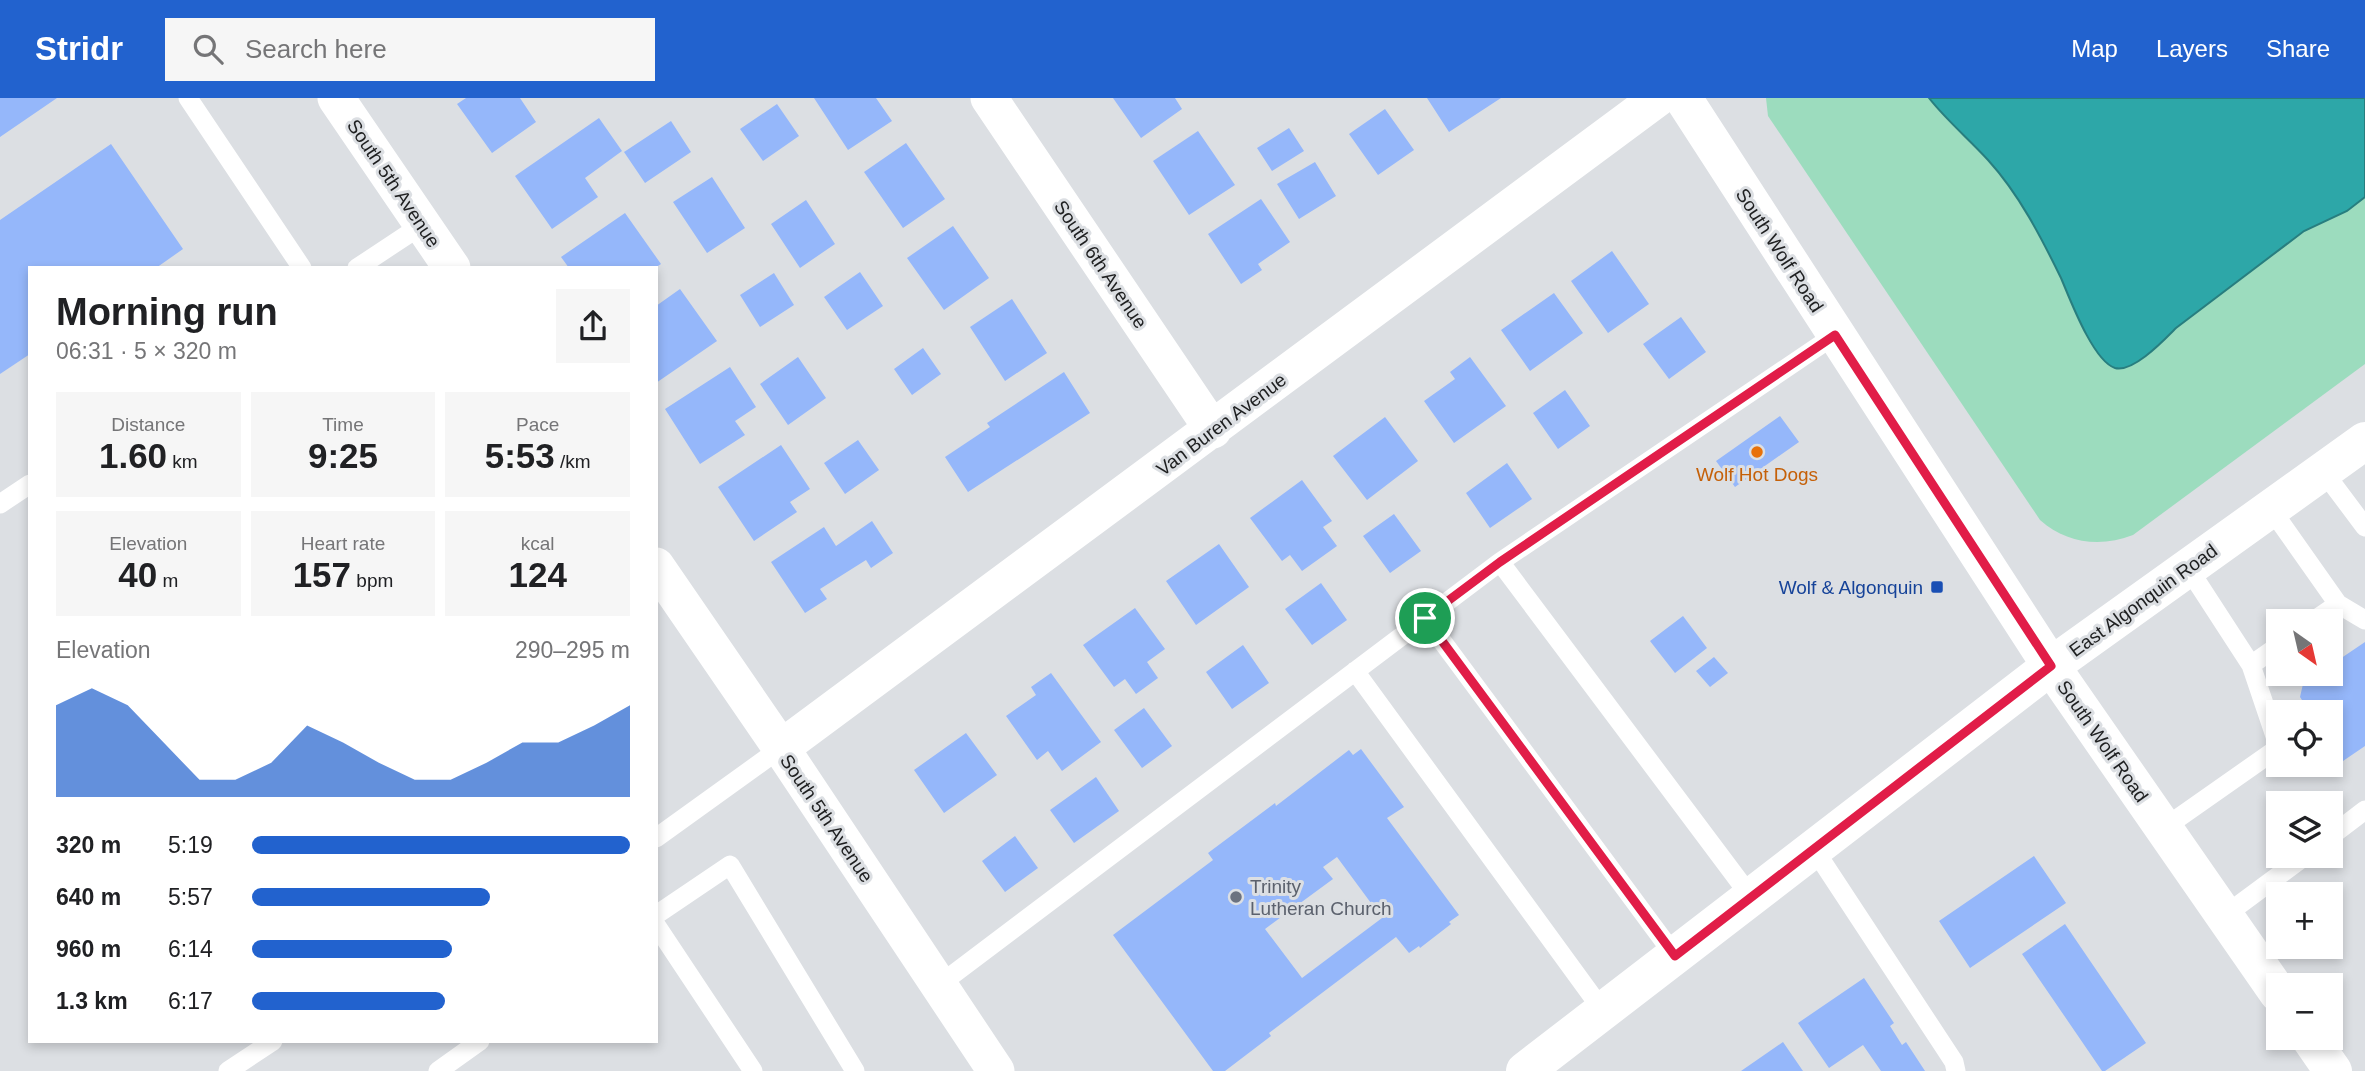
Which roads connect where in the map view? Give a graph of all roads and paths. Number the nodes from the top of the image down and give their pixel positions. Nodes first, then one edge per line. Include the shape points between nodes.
1 (188, 98) edge
2 (336, 98) edge
3 (989, 98) edge
4 (1684, 101) edge
5 (422, 225) junction
6 (301, 266) edge
7 (361, 266) edge
8 (451, 266) edge
9 (1835, 335) junction
10 (1213, 430) junction
11 (2365, 441) edge
12 (2323, 471) junction
13 (28, 485) edge
14 (0, 504) edge
15 (2271, 509) junction
16 (2365, 527) edge
17 (1500, 562) junction
18 (2188, 568) junction
19 (658, 569) edge
20 (2338, 604) junction
21 (2331, 609) edge
22 (1425, 618) junction
23 (2365, 620) edge
24 (2266, 654) edge
25 (2251, 665) junction
26 (2051, 666) junction
27 (1355, 671) junction
28 (2266, 710) edge
29 (781, 748) junction
30 (2266, 755) edge
31 (2365, 810) edge
32 (2343, 827) edge
33 (2164, 828) junction
34 (658, 837) edge
35 (1814, 849) junction
36 (2289, 868) edge
37 (1751, 897) junction
38 (658, 914) edge
39 (2224, 916) junction
40 (658, 928) edge
41 (1675, 956) junction
42 (2266, 976) edge
43 (939, 985) junction
44 (1603, 1011) junction
45 (269, 1043) edge
46 (477, 1043) edge
47 (2318, 1050) edge
48 (228, 1071) edge
49 (438, 1071) edge
50 (753, 1071) edge
51 (855, 1071) edge
52 (996, 1071) edge
53 (1525, 1071) edge
54 (1956, 1071) edge
55 (2333, 1071) edge

1 - 6 lane
2 - 5 street, South 5th Avenue
3 - 10 street, South 6th Avenue
4 - 9 main road, South Wolf Road
4 - 10 street, Van Buren Avenue
5 - 7 lane
5 - 8 street, South 5th Avenue
9 - 17 lane
9 - 26 main road, South Wolf Road
10 - 29 street, Van Buren Avenue
11 - 12 main road, East Algonquin Road
12 - 15 main road, East Algonquin Road
12 - 16 lane
13 - 14 lane
15 - 18 main road, East Algonquin Road
15 - 20 lane
17 - 22 lane
17 - 37 lane
18 - 25 lane
18 - 26 main road, East Algonquin Road
19 - 29 street, South 5th Avenue
20 - 21 lane
20 - 23 lane
22 - 27 lane
22 - 41 lane
24 - 25 lane
25 - 28 lane
26 - 33 main road, South Wolf Road
26 - 35 main road, East Algonquin Road
27 - 43 lane
27 - 44 lane
29 - 34 lane
29 - 43 street, South 5th Avenue
30 - 33 lane
31 - 32 lane
33 - 39 main road, South Wolf Road
35 - 37 main road, East Algonquin Road
35 - 54 lane
36 - 39 lane
37 - 41 main road, East Algonquin Road
38 - 51 lane via 730,865
39 - 42 main road, South Wolf Road
40 - 50 lane
41 - 44 main road, East Algonquin Road
43 - 52 street, South 5th Avenue
44 - 53 main road, East Algonquin Road
45 - 48 lane
46 - 49 lane
47 - 55 main road

